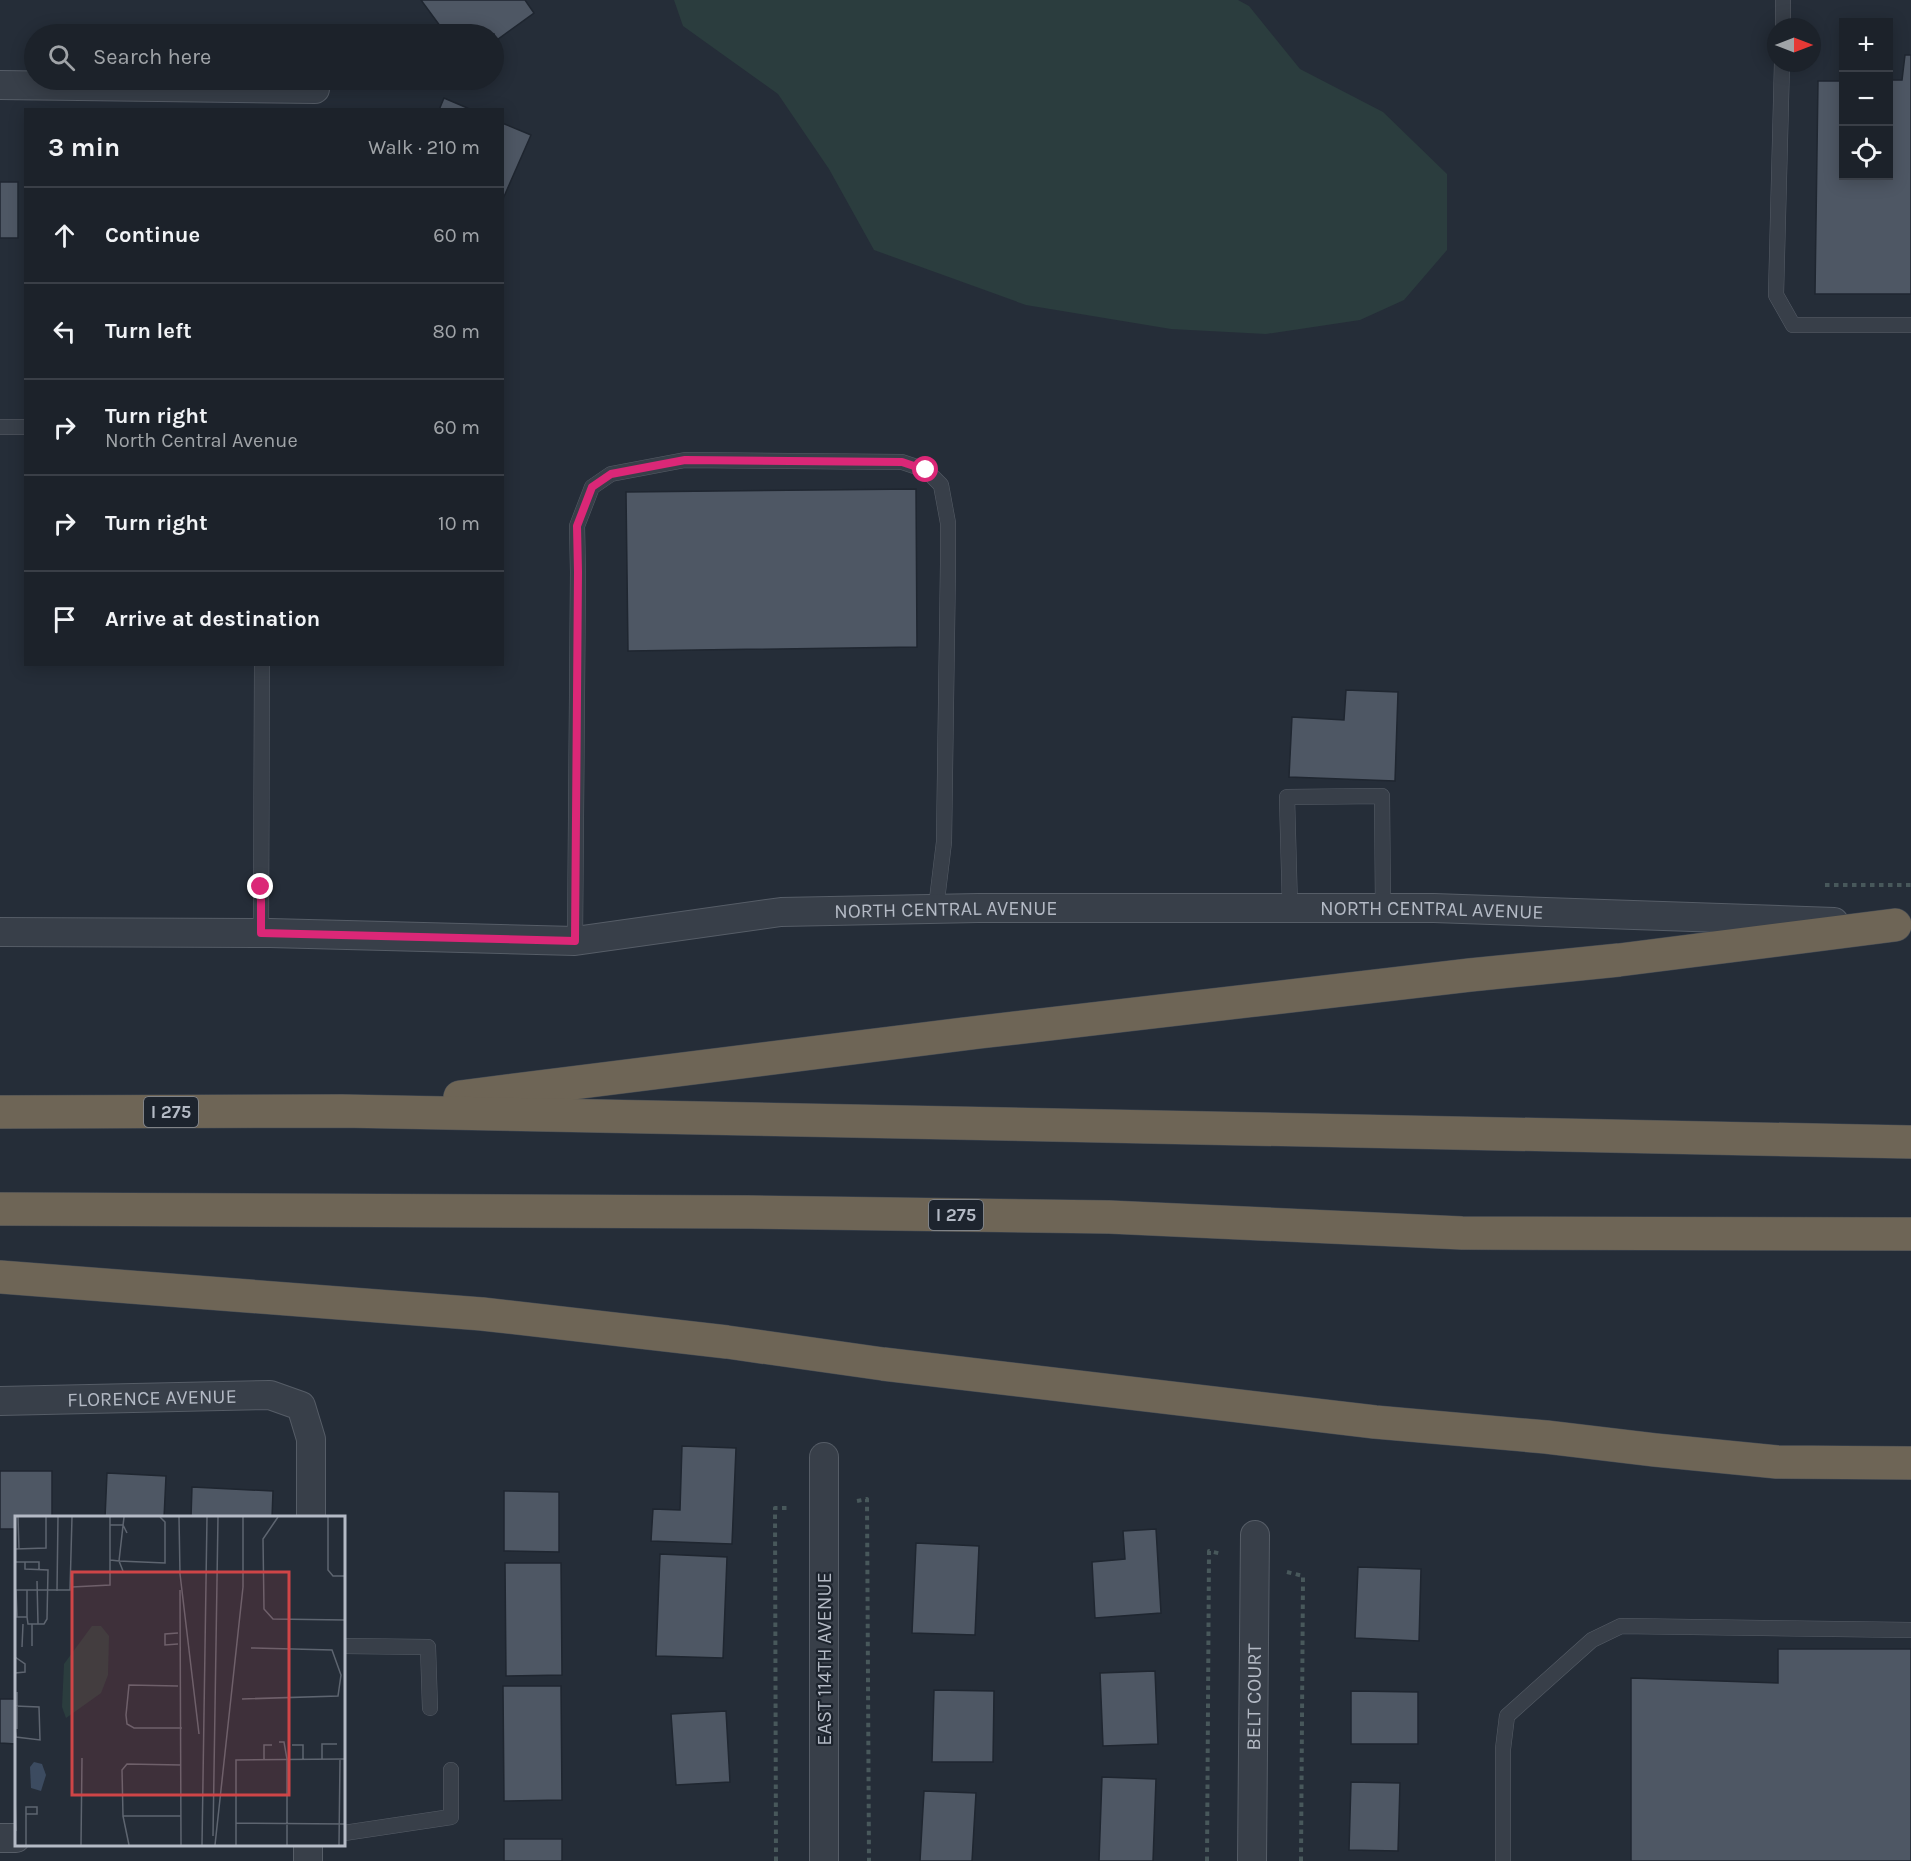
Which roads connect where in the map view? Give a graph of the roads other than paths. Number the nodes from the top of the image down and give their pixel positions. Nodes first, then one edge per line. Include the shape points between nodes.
1 (1783, 0) edge
2 (1783, 18) edge
3 (1782, 72) edge
4 (0, 85) edge
5 (24, 85) edge
6 (1911, 325) edge
7 (0, 427) edge
8 (24, 427) edge
9 (262, 666) edge
10 (936, 909) junction
11 (1290, 909) junction
12 (1383, 909) junction
13 (1895, 925) joint
14 (0, 932) edge
15 (261, 933) junction
16 (575, 941) junction
17 (342, 1111) junction
18 (0, 1112) edge
19 (1911, 1142) edge
20 (0, 1209) edge
21 (1911, 1234) edge
22 (0, 1277) edge
23 (0, 1401) edge
24 (824, 1457) dead end
25 (1911, 1463) edge
26 (311, 1516) edge
27 (1255, 1535) dead end
28 (1911, 1630) edge
29 (345, 1646) edge
30 (430, 1708) dead end
31 (451, 1770) dead end
32 (345, 1833) edge
33 (824, 1861) edge
34 (1252, 1861) edge
35 (1503, 1861) edge

1 - 2 lane
3 - 6 lane via 1776,295 1793,325
4 - 5 street
7 - 8 lane
9 - 15 lane
10 - 11 street, NORTH CENTRAL AVENUE
10 - 16 street, NORTH CENTRAL AVENUE via 781,912
10 - 16 lane via 944,842 948,564 948,523 941,485 926,470 902,462 685,460 611,474 592,487 577,526
11 - 12 street, NORTH CENTRAL AVENUE
11 - 12 lane via 1287,797 1382,796
12 - 13 street, NORTH CENTRAL AVENUE
13 - 17 highway
14 - 15 street, NORTH CENTRAL AVENUE
15 - 16 street, NORTH CENTRAL AVENUE
17 - 18 highway, I 275
17 - 19 highway, I 275
20 - 21 highway, I 275 via 818,1213 1109,1217 1462,1233
22 - 25 highway via 482,1314 1305,1414 1777,1462
23 - 26 street, FLORENCE AVENUE via 270,1395 301,1406 311,1440
24 - 33 street, EAST 114TH AVENUE
27 - 34 street, BELT COURT
28 - 35 lane via 1621,1626 1592,1640 1507,1716 1503,1749
29 - 30 lane via 429,1647
31 - 32 lane via 451,1817

